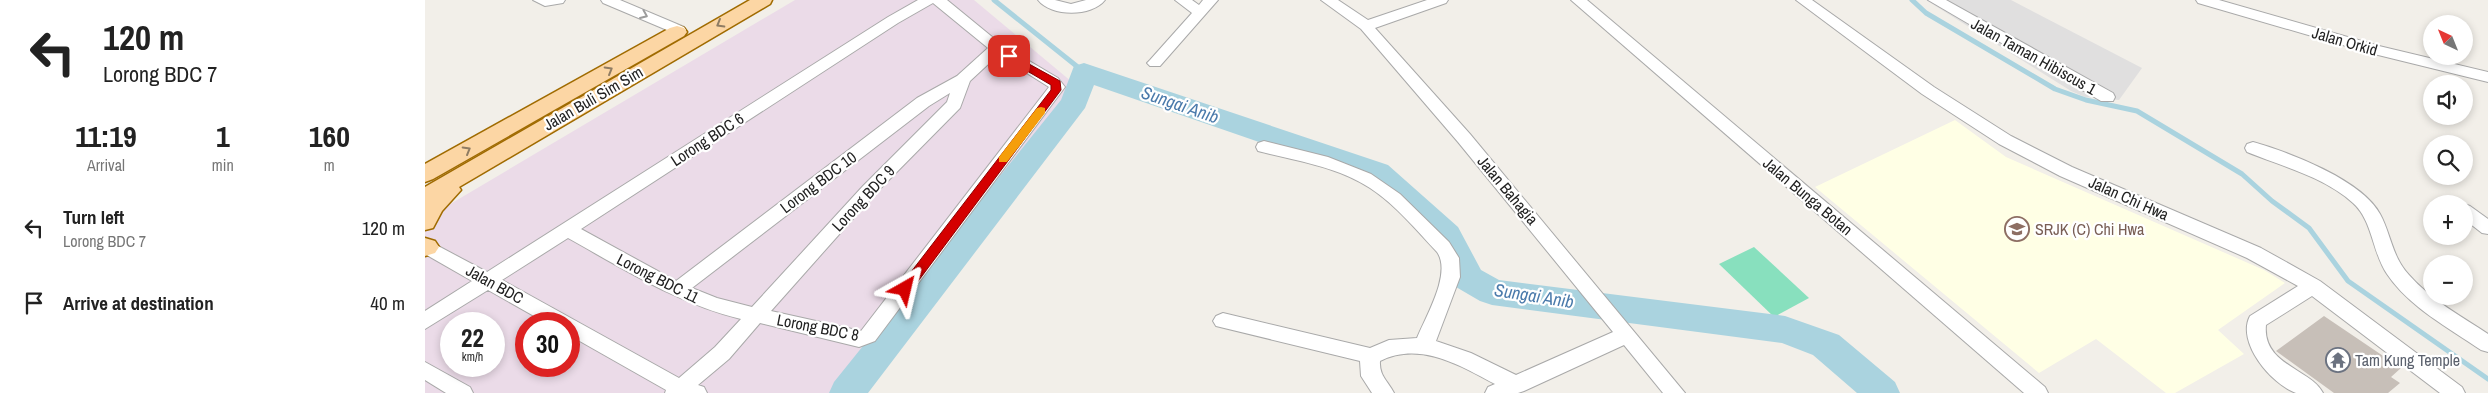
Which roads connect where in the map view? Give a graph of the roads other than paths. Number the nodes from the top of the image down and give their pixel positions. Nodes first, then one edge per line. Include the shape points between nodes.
1 (540, 0) edge
2 (558, 0) edge
3 (608, 0) edge
4 (733, 0) edge
5 (763, 0) edge
6 (929, 0) edge
7 (938, 0) edge
8 (1045, 0) edge
9 (1099, 0) edge
10 (1182, 0) edge
11 (1211, 0) edge
12 (1329, 0) edge
13 (1441, 0) edge
14 (1578, 0) edge
15 (1803, 0) edge
16 (1935, 0) edge
17 (2203, 0) edge
18 (1200, 12) junction
19 (1365, 26) junction
20 (679, 30) junction
21 (997, 48) junction
22 (1155, 63) dead end
23 (2488, 77) edge
24 (963, 79) junction
25 (2107, 97) dead end
26 (544, 126) junction
27 (1264, 147) dead end
28 (2253, 148) dead end
29 (425, 174) edge
30 (425, 197) edge
31 (2473, 217) edge
32 (425, 222) edge
33 (2488, 228) edge
34 (566, 229) junction
35 (426, 246) edge
36 (488, 280) junction
37 (2313, 286) junction
38 (677, 290) junction
39 (544, 312) edge
40 (755, 314) junction
41 (425, 321) edge
42 (1223, 321) dead end
43 (1622, 329) junction
44 (580, 332) edge
45 (2488, 344) edge
46 (1424, 346) junction
47 (1371, 356) junction
48 (425, 370) edge
49 (1517, 385) junction
50 (685, 391) edge
51 (463, 393) edge
52 (1384, 393) edge
53 (1495, 393) edge
54 (1675, 393) edge
55 (2038, 393) edge
56 (2313, 393) edge
57 (2455, 393) edge

1 - 2 street
3 -> 20 street
4 - 20 main road, Jalan Buli Sim Sim
5 -> 26 main road, Jalan Buli Sim Sim
6 - 34 street, Lorong BDC 6
7 - 21 street
8 - 9 street via 1061,9 1073,9
10 - 18 street
11 - 18 street
12 - 19 street, Jalan Bahagia
13 - 19 street
14 - 55 street, Jalan Bunga Botan
15 - 37 street, Jalan Chi Hwa via 2006,141 2254,253
16 - 25 street, Jalan Taman Hibiscus 1
17 - 23 street, Jalan Orkid via 2375,50
18 - 22 street
19 - 43 street, Jalan Bahagia via 1464,138
29 -> 20 main road, Jalan Buli Sim Sim
21 - 24 street, Lorong BDC 10
21 - 40 street, Lorong BDC 8 via 1057,87 869,336 859,339
24 - 38 street, Lorong BDC 10 via 923,102
24 - 40 street, Lorong BDC 9 via 954,104 869,190
26 - 30 main road, Jalan Buli Sim Sim
26 - 32 main road via 449,190 433,206
27 - 46 street via 1305,157 1367,179 1443,247 1452,266 1451,277
28 - 45 street via 2346,189 2360,199 2373,216 2384,250 2403,282
31 - 33 street
34 - 36 street, Lorong BDC 6
34 - 38 street, Lorong BDC 11
35 - 36 street, Jalan BDC
36 - 39 street, Jalan BDC
36 - 41 street, Lorong BDC 6
37 - 56 street via 2257,321 2254,329 2264,355 2273,366
37 - 57 street, Jalan Chi Hwa
38 - 40 street, Lorong BDC 11 via 714,305
40 - 50 street, Lorong BDC 9
42 - 47 street
43 - 49 street
43 - 54 street, Jalan Bahagia
44 - 50 street
46 - 47 street via 1390,346
46 - 49 street via 1444,351
47 - 52 street via 1368,364 1370,375
48 - 51 street
49 - 53 street

